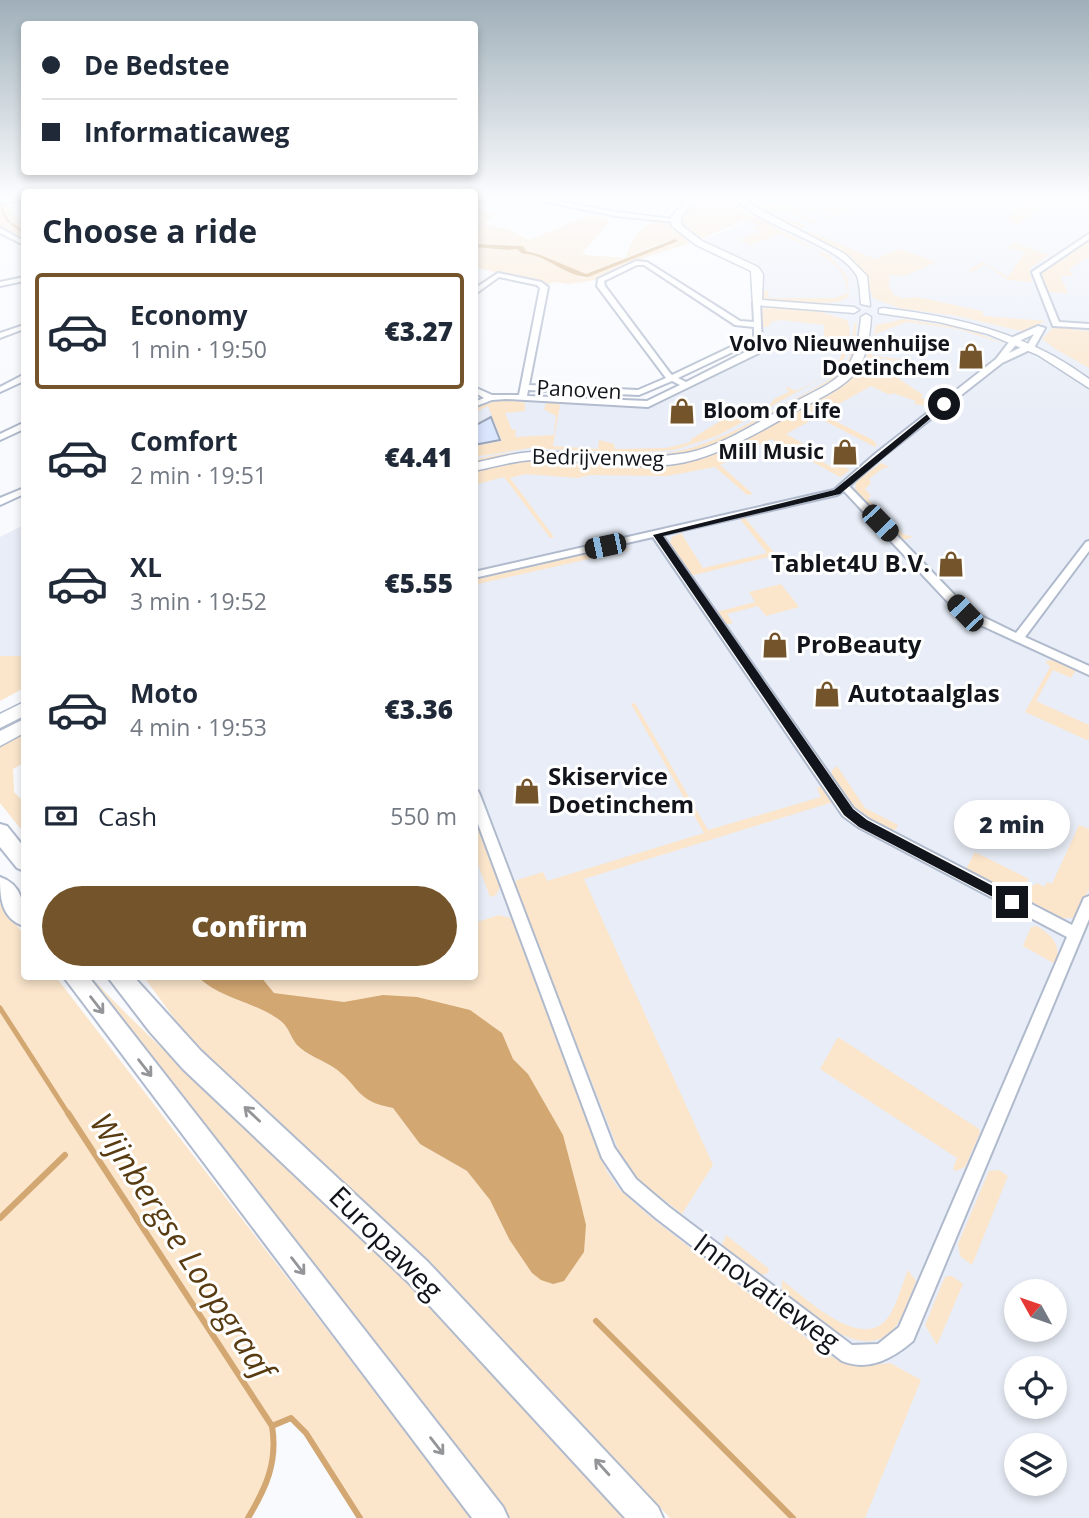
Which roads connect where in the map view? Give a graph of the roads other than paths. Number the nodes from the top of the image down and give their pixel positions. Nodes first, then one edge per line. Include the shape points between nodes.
1 (622, 270) edge
2 (655, 270) edge
3 (756, 270) edge
4 (856, 270) edge
5 (1038, 270) edge
6 (21, 280) edge
7 (0, 284) edge
8 (478, 290) edge
9 (757, 303) junction
10 (866, 311) junction
11 (1056, 324) junction
12 (758, 325) junction
13 (1089, 326) edge
14 (21, 328) edge
15 (1041, 328) junction
16 (0, 335) edge
17 (1016, 339) junction
18 (758, 346) junction
19 (1031, 346) junction
20 (999, 361) junction
21 (671, 378) junction
22 (21, 380) edge
23 (1089, 385) edge
24 (687, 386) junction
25 (524, 387) junction
26 (0, 390) edge
27 (478, 391) edge
28 (522, 397) junction
29 (491, 398) junction
30 (478, 403) edge
31 (21, 427) edge
32 (0, 437) edge
33 (478, 466) edge
34 (845, 487) junction
35 (21, 492) edge
36 (0, 502) edge
37 (657, 535) junction
38 (1089, 544) edge
39 (478, 574) edge
40 (1019, 637) junction
41 (1089, 671) edge
42 (21, 710) edge
43 (0, 722) edge
44 (21, 727) edge
45 (0, 738) edge
46 (478, 806) edge
47 (0, 832) edge
48 (21, 858) edge
49 (0, 886) edge
50 (1089, 902) edge
51 (21, 912) edge
52 (1075, 934) junction
53 (77, 980) edge
54 (121, 980) edge
55 (492, 1518) edge
56 (648, 1518) edge

1 - 21 street via 600,280 601,286
2 - 12 street via 738,324
3 - 9 main road
4 - 10 main road, Bedrijvenweg via 862,276
5 - 11 street via 1035,272
6 - 7 street
8 - 25 street, Panoven via 498,275 544,287
9 - 10 main road via 853,310 857,305
9 - 12 street
10 - 17 main road via 877,306 883,312 939,317
10 - 33 main road, Bedrijvenweg via 861,354 850,374 714,449 661,461 531,456
11 - 13 street
11 - 15 street
12 - 18 street
14 - 16 street
15 - 17 street
15 - 19 street
17 - 19 main road
17 - 20 street
18 - 21 street, Panoven via 740,346
18 - 24 street via 752,355
19 - 20 street
19 - 23 main road
20 - 34 street
21 - 24 street
21 - 25 street, Panoven via 634,394
22 - 26 street
24 - 28 street via 648,404
25 - 28 street, Panoven
27 - 29 street
28 - 29 street
29 - 30 street
31 - 32 street
34 - 37 street via 829,495
34 - 40 street via 965,613
35 - 36 street
37 - 39 street
37 - 52 street via 848,812
38 - 40 street
40 - 41 street
42 - 43 main road
44 - 45 main road
46 - 52 street, Innovatieweg via 608,1152 630,1185 849,1354 869,1357 888,1351 906,1334
47 - 48 main road
49 - 51 main road
50 - 52 street, Innovatieweg
53 -> 55 main road
56 -> 54 main road, Europaweg via 418,1272 192,1060

